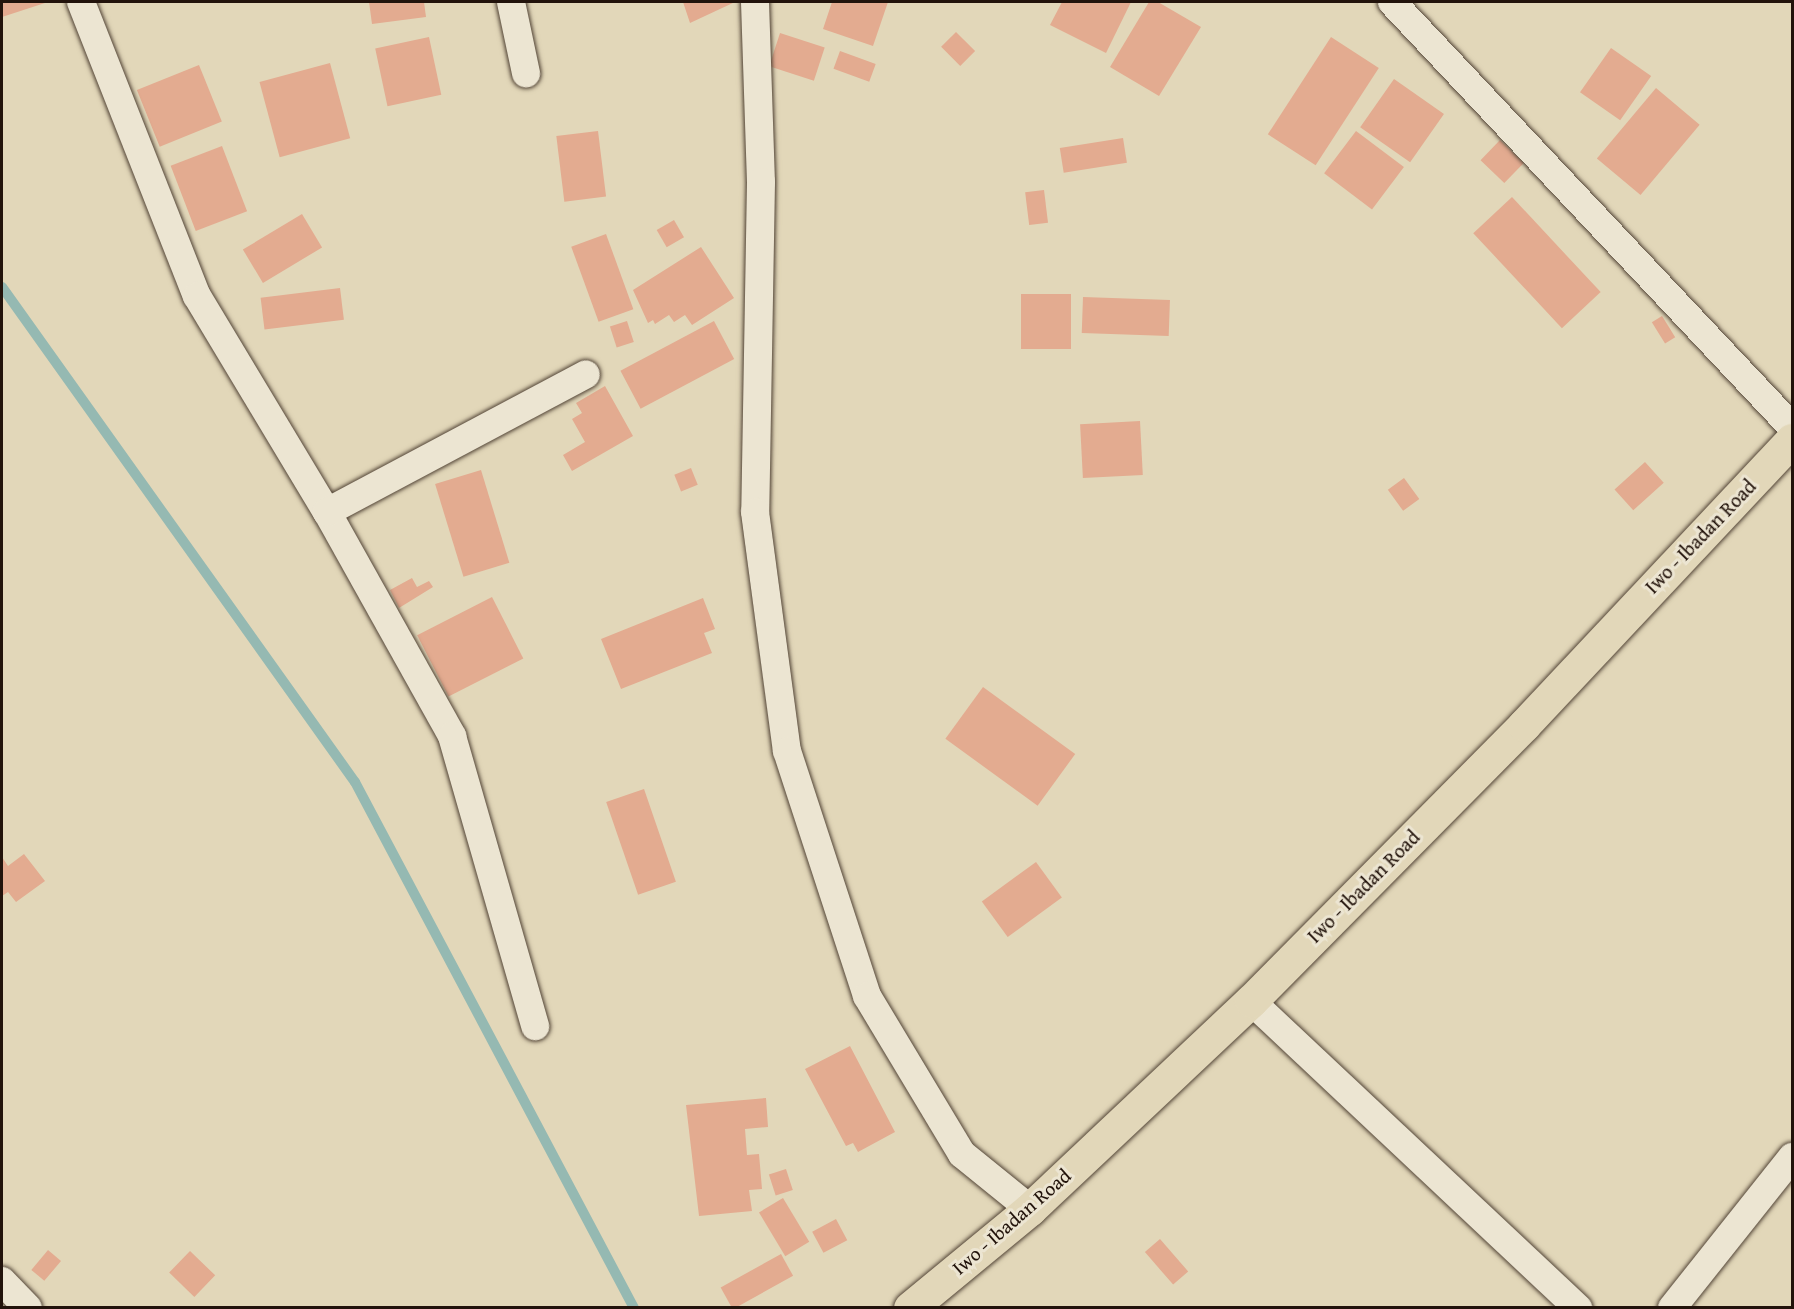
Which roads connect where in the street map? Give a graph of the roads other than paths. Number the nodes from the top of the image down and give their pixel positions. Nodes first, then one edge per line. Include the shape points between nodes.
1 (81, 2) edge
2 (511, 2) edge
3 (755, 2) edge
4 (1392, 2) edge
5 (526, 73) dead end
6 (586, 374) dead end
7 (1792, 427) edge
8 (1792, 440) edge
9 (327, 512) junction
10 (1251, 1001) junction
11 (534, 1026) dead end
12 (1792, 1156) edge
13 (1030, 1209) junction
14 (2, 1281) edge
15 (28, 1308) edge
16 (910, 1308) edge
17 (1578, 1308) edge
18 (1672, 1308) edge

1 - 9 street via 197,296
2 - 5 street
3 - 13 street via 761,182 755,512 787,751 867,996 962,1154
4 - 7 street
6 - 9 street
8 - 10 main road, Iwo - Ibadan Road via 1524,725
9 - 11 street via 452,736
10 - 13 main road, Iwo - Ibadan Road
10 - 17 street
12 - 18 street
13 - 16 main road, Iwo - Ibadan Road
14 - 15 street

